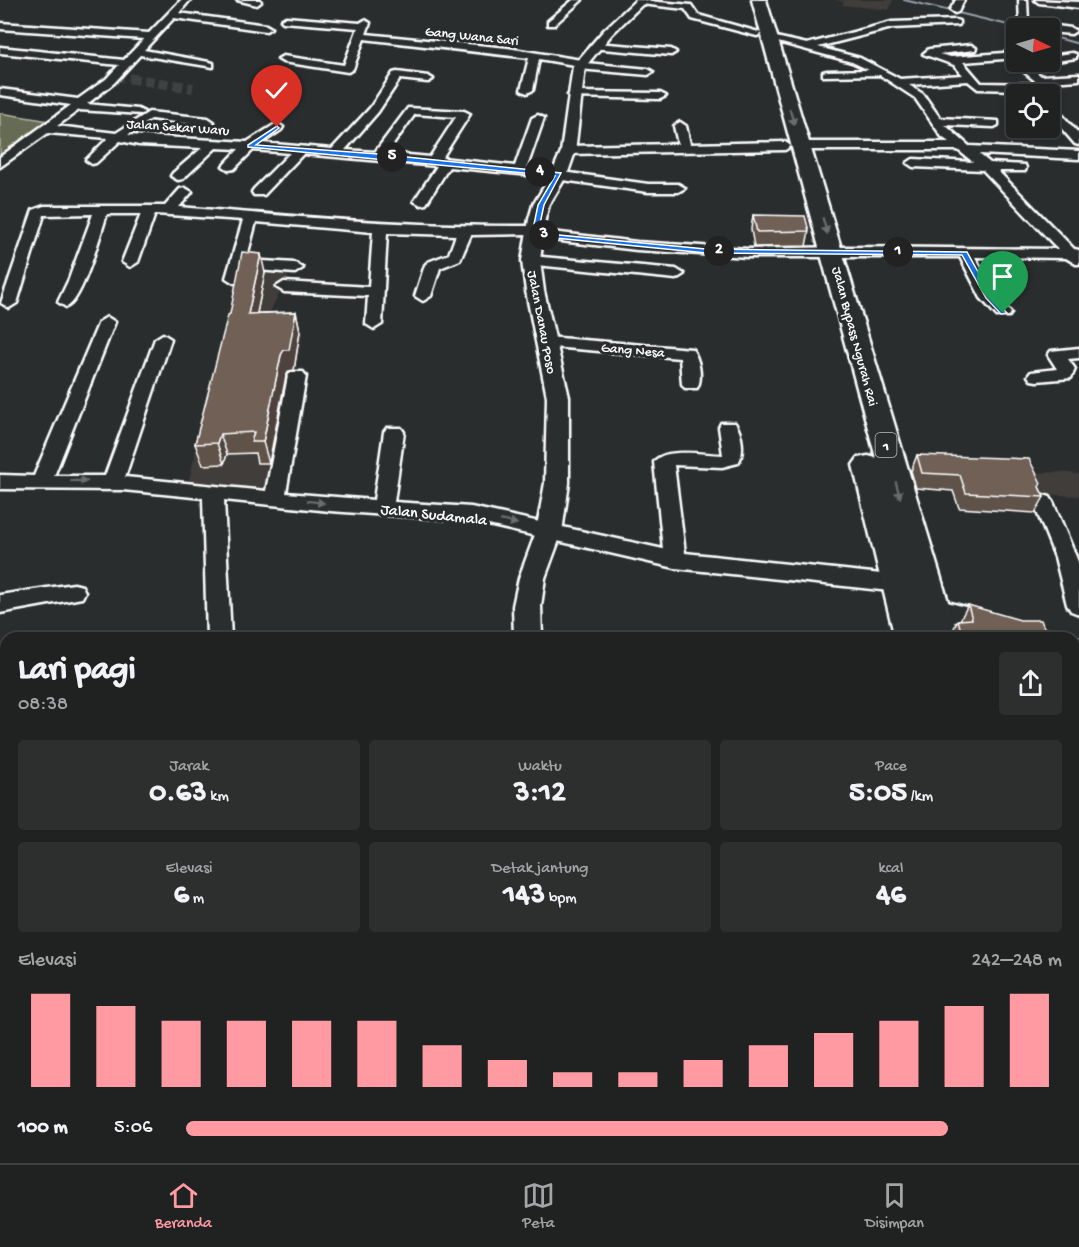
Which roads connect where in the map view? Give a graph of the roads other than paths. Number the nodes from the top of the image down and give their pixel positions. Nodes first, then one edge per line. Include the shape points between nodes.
1 (186, 0) edge
2 (241, 0) edge
3 (578, 0) edge
4 (639, 0) edge
5 (960, 0) edge
6 (1023, 0) edge
7 (1039, 0) edge
8 (257, 2) dead end
9 (1076, 3) edge
10 (755, 5) edge
11 (955, 10) dead end
12 (174, 12) junction
13 (1023, 18) edge
14 (285, 20) dead end
15 (550, 23) dead end
16 (956, 23) dead end
17 (265, 24) dead end
18 (0, 26) edge
19 (185, 28) dead end
20 (1060, 30) edge
21 (362, 31) junction
22 (1071, 31) dead end
23 (158, 33) junction
24 (242, 34) dead end
25 (763, 35) junction
26 (348, 36) dead end
27 (809, 47) junction
28 (0, 50) edge
29 (1006, 50) edge
30 (1006, 51) edge
31 (137, 52) junction
32 (671, 52) dead end
33 (1072, 56) dead end
34 (534, 57) junction
35 (1060, 58) edge
36 (283, 59) dead end
37 (640, 59) dead end
38 (956, 62) junction
39 (125, 63) junction
40 (209, 64) dead end
41 (907, 71) dead end
42 (648, 72) dead end
43 (1031, 72) edge
44 (884, 73) junction
45 (98, 74) dead end
46 (827, 74) dead end
47 (1079, 77) edge
48 (581, 78) junction
49 (969, 78) junction
50 (428, 79) dead end
51 (1041, 79) junction
52 (110, 81) junction
53 (898, 82) junction
54 (605, 83) dead end
55 (624, 85) dead end
56 (527, 90) dead end
57 (0, 92) edge
58 (660, 96) dead end
59 (80, 104) junction
60 (138, 112) dead end
61 (1060, 116) edge
62 (538, 118) dead end
63 (936, 121) junction
64 (208, 122) dead end
65 (994, 123) dead end
66 (680, 126) dead end
67 (277, 127) dead end
68 (1073, 127) edge
69 (46, 129) junction
70 (117, 137) junction
71 (1079, 141) edge
72 (212, 145) junction
73 (250, 146) junction
74 (793, 146) junction
75 (674, 148) junction
76 (965, 148) junction
77 (300, 150) junction
78 (568, 150) junction
79 (336, 152) junction
80 (1079, 155) edge
81 (378, 156) junction
82 (92, 160) dead end
83 (440, 162) junction
84 (0, 163) edge
85 (913, 163) dead end
86 (229, 166) dead end
87 (987, 167) junction
88 (1020, 168) dead end
89 (520, 170) junction
90 (559, 175) junction
91 (178, 176) dead end
92 (678, 189) dead end
93 (185, 192) dead end
94 (259, 192) dead end
95 (421, 201) dead end
96 (102, 209) junction
97 (150, 210) junction
98 (169, 210) junction
99 (251, 216) junction
100 (380, 228) junction
101 (465, 231) junction
102 (535, 232) junction
103 (823, 251) junction
104 (965, 253) junction
105 (1076, 257) edge
106 (531, 261) junction
107 (130, 262) dead end
108 (295, 268) dead end
109 (676, 274) dead end
110 (284, 287) dead end
111 (376, 292) junction
112 (423, 296) dead end
113 (66, 302) dead end
114 (9, 303) dead end
115 (1003, 313) dead end
116 (107, 322) dead end
117 (374, 324) dead end
118 (163, 339) dead end
119 (547, 342) junction
120 (1079, 353) edge
121 (297, 376) dead end
122 (1037, 376) dead end
123 (691, 384) dead end
124 (728, 427) dead end
125 (394, 432) dead end
126 (42, 481) junction
127 (0, 482) edge
128 (113, 483) junction
129 (213, 491) junction
130 (275, 498) junction
131 (1043, 502) edge
132 (383, 507) junction
133 (549, 532) junction
134 (675, 560) junction
135 (900, 584) junction
136 (74, 592) dead end
137 (0, 604) edge
138 (1079, 605) edge
139 (933, 607) junction
140 (219, 632) edge
141 (528, 632) edge
142 (912, 632) edge
143 (940, 632) edge
144 (1020, 632) edge

1 - 12 street
2 - 8 street
3 - 15 street
4 - 25 street via 684,6 699,18
4 - 48 street
5 - 11 street
6 - 13 street
7 - 9 street
10 - 25 highway, Jalan Bypass Ngurah Rai / 1
12 - 17 street
12 - 23 street
14 - 21 street
16 - 27 street via 892,25
18 - 23 street
19 - 24 street
20 - 22 street
21 - 26 street
21 - 34 street, Gang Wana Sari
21 - 36 street via 348,69
23 - 31 street
25 - 27 street
25 - 74 highway, Jalan Bypass Ngurah Rai / 1
27 - 44 street via 856,60
28 - 39 street
29 - 38 street via 951,49 928,54
30 - 38 street via 958,57
31 - 39 street
31 - 40 street
32 - 48 street
33 - 35 street
34 - 48 street, Gang Wana Sari
34 - 56 street
37 - 48 street
38 - 49 street
39 - 52 street
41 - 44 street
42 - 48 street
43 - 51 street
44 - 46 street
44 - 53 street
45 - 52 street
47 - 51 street
48 - 58 street
48 - 78 street, Jalan Danau Poso
49 - 51 street via 983,87 1055,90
49 - 53 street
50 - 79 street via 397,75 374,110
52 - 59 street
53 - 63 street via 919,96
54 - 55 street
57 - 59 street
59 - 60 street
59 - 69 street
61 - 68 street
62 - 89 street
63 - 65 street
63 - 76 street
64 - 70 street via 149,115
66 - 75 street
67 - 73 street
68 - 71 street
69 - 70 street, Jalan Sekar Waru
69 - 84 street
70 - 72 street, Jalan Sekar Waru
70 - 82 street
72 - 73 street, Jalan Sekar Waru
72 - 91 street
73 - 77 street, Jalan Sekar Waru
73 - 86 street
74 - 75 street
74 - 76 street
74 - 103 highway, Jalan Bypass Ngurah Rai / 1
75 - 78 street
76 - 80 street
76 - 87 street
77 - 79 street, Jalan Sekar Waru
77 - 94 street
78 - 90 street, Jalan Danau Poso
79 - 81 street, Jalan Sekar Waru
81 - 83 street, Jalan Sekar Waru
81 - 83 street via 412,110 466,111
83 - 89 street, Jalan Sekar Waru
83 - 95 street
85 - 87 street
87 - 88 street
87 - 105 street
89 - 90 street, Jalan Sekar Waru
90 - 92 street, Jalan Sekar Waru
90 - 102 street, Jalan Danau Poso via 541,205
93 - 98 street
96 - 97 street
96 - 113 street
96 - 114 street via 52,209 38,213
97 - 98 street
97 - 107 street
98 - 99 street
99 - 100 street
99 - 108 street via 235,271
100 - 101 street
100 - 111 street
101 - 102 street
101 - 112 street via 456,257 434,265
102 - 103 street via 706,251
102 - 106 street, Jalan Danau Poso
103 - 104 street
103 - 135 highway, Jalan Bypass Ngurah Rai / 1
103 -> 139 highway, Jalan Bypass Ngurah Rai / 1
104 - 105 street
104 - 115 street via 989,298
106 - 109 street
106 - 119 street, Jalan Danau Poso
110 - 111 street
111 - 117 street
116 - 126 street
118 - 128 street
119 - 123 street, Gang Nesa via 686,353
119 - 133 street, Jalan Danau Poso via 558,397 557,483
120 - 122 street via 1058,354 1065,374
121 - 130 street
124 - 134 street via 734,453 731,459 664,462
125 - 132 street
126 - 127 street, Jalan Sudamala
126 -> 128 street, Jalan Sudamala
128 - 129 street, Jalan Sudamala
129 - 130 street, Jalan Sudamala
129 - 140 street
130 -> 132 street, Jalan Sudamala
131 - 138 street via 1066,557
132 -> 133 street, Jalan Sudamala via 471,514
133 - 134 street, Jalan Sudamala
133 - 141 street, Jalan Danau Poso via 532,578
134 - 135 street, Jalan Sudamala
135 - 142 highway, Jalan Bypass Ngurah Rai / 1
136 - 137 street
139 - 143 highway, Jalan Bypass Ngurah Rai / 1
139 - 144 street

